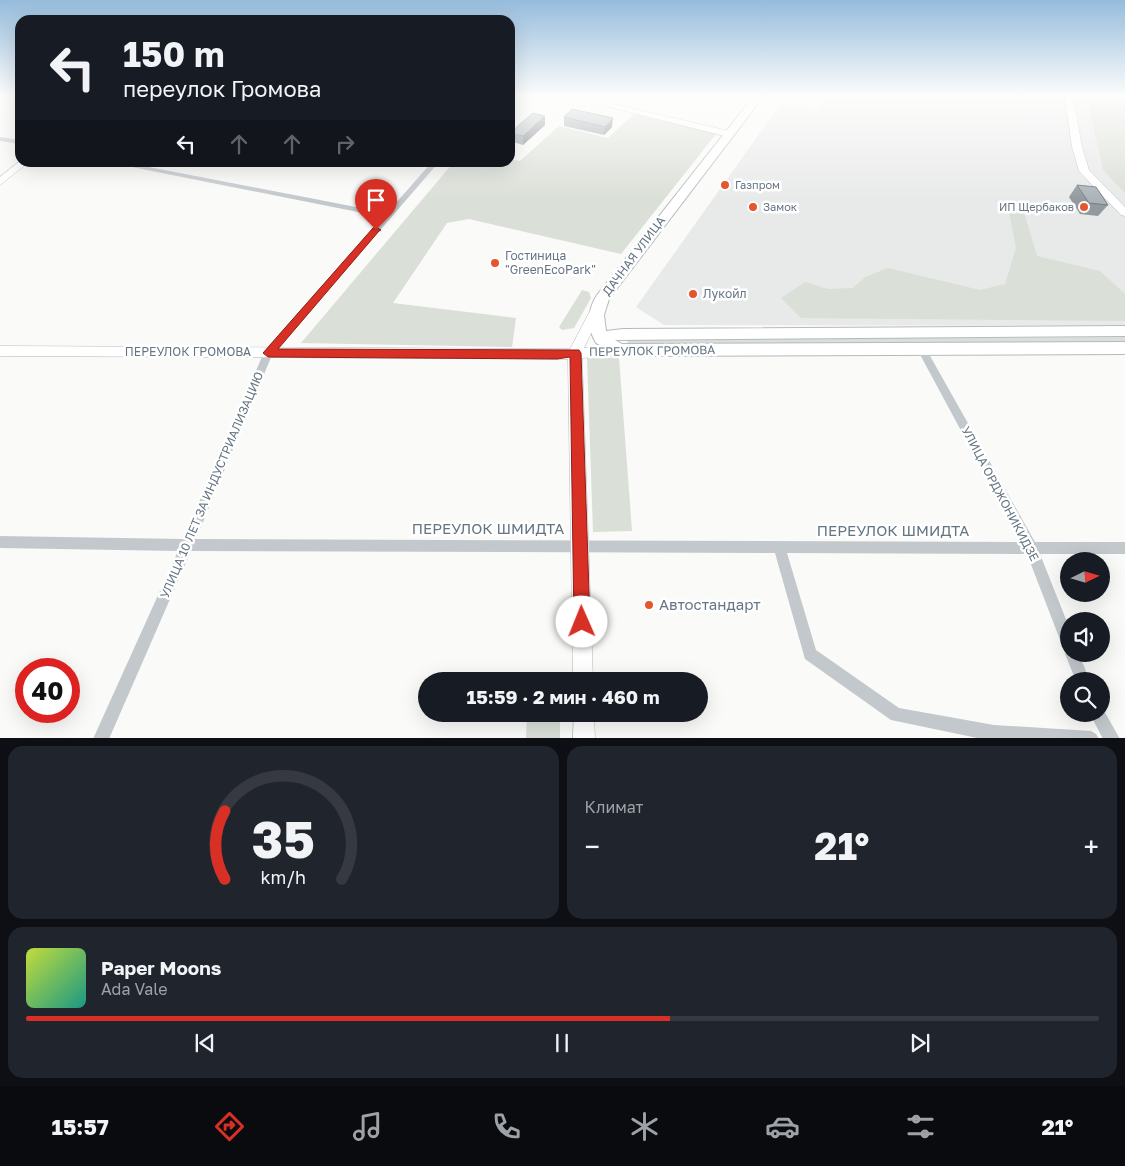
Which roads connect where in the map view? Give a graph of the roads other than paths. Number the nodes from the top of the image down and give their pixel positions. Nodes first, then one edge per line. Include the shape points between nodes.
1 (717, 131) edge
2 (734, 131) edge
3 (735, 131) edge
4 (1075, 131) edge
5 (732, 135) junction
6 (0, 139) edge
7 (15, 141) edge
8 (19, 167) edge
9 (136, 167) edge
10 (432, 167) edge
11 (0, 182) edge
12 (1125, 213) edge
13 (388, 216) junction
14 (601, 310) junction
15 (1125, 331) edge
16 (623, 334) junction
17 (601, 339) junction
18 (1125, 348) edge
19 (922, 349) junction
20 (0, 350) edge
21 (620, 350) junction
22 (268, 353) junction
23 (576, 353) junction
24 (0, 542) edge
25 (187, 545) junction
26 (580, 546) junction
27 (779, 546) junction
28 (1031, 547) junction
29 (1125, 548) edge
30 (1060, 621) edge
31 (583, 672) edge
32 (584, 722) edge
33 (1103, 722) edge
34 (100, 738) edge
35 (584, 738) edge
36 (1091, 738) edge
37 (1112, 738) edge

1 - 5 street
2 - 5 main road, ДАЧНАЯ УЛИЦА
3 - 5 main road, ДАЧНАЯ УЛИЦА
4 - 12 street via 1084,171
5 - 14 main road, ДАЧНАЯ УЛИЦА via 608,289
6 - 7 street
8 - 11 street
9 - 13 street
10 - 13 street, УЛИЦА 10 ЛЕТ ЗА ИНДУСТРИАЛИЗАЦИЮ
13 - 22 street, УЛИЦА 10 ЛЕТ ЗА ИНДУСТРИАЛИЗАЦИЮ
14 - 16 main road, ПЕРЕУЛОК ГРОМОВА via 613,328
14 - 17 main road via 596,324
14 - 23 street, ДАЧНАЯ УЛИЦА
15 - 16 main road, ПЕРЕУЛОК ГРОМОВА
16 - 17 main road
17 - 21 main road
17 - 23 street
18 - 19 main road, ПЕРЕУЛОК ГРОМОВА
19 - 21 main road, ПЕРЕУЛОК ГРОМОВА
19 - 28 street, УЛИЦА ОРДЖОНИКИДЗЕ
20 - 22 street, ПЕРЕУЛОК ГРОМОВА
21 - 23 street, ПЕРЕУЛОК ГРОМОВА
22 - 23 street, ПЕРЕУЛОК ГРОМОВА
22 - 25 street, УЛИЦА 10 ЛЕТ ЗА ИНДУСТРИАЛИЗАЦИЮ
23 - 26 street, ДАЧНАЯ УЛИЦА
24 - 25 street, ПЕРЕУЛОК ШМИДТА
25 - 26 street, ПЕРЕУЛОК ШМИДТА
25 - 34 street, УЛИЦА 10 ЛЕТ ЗА ИНДУСТРИАЛИЗАЦИЮ
26 - 27 street, ПЕРЕУЛОК ШМИДТА
26 - 31 street, ДАЧНАЯ УЛИЦА
27 - 28 street, ПЕРЕУЛОК ШМИДТА
27 - 36 street via 810,654 896,715 994,733
28 - 29 street, ПЕРЕУЛОК ШМИДТА
28 - 30 street, УЛИЦА ОРДЖОНИКИДЗЕ
32 - 35 street
33 - 37 street

